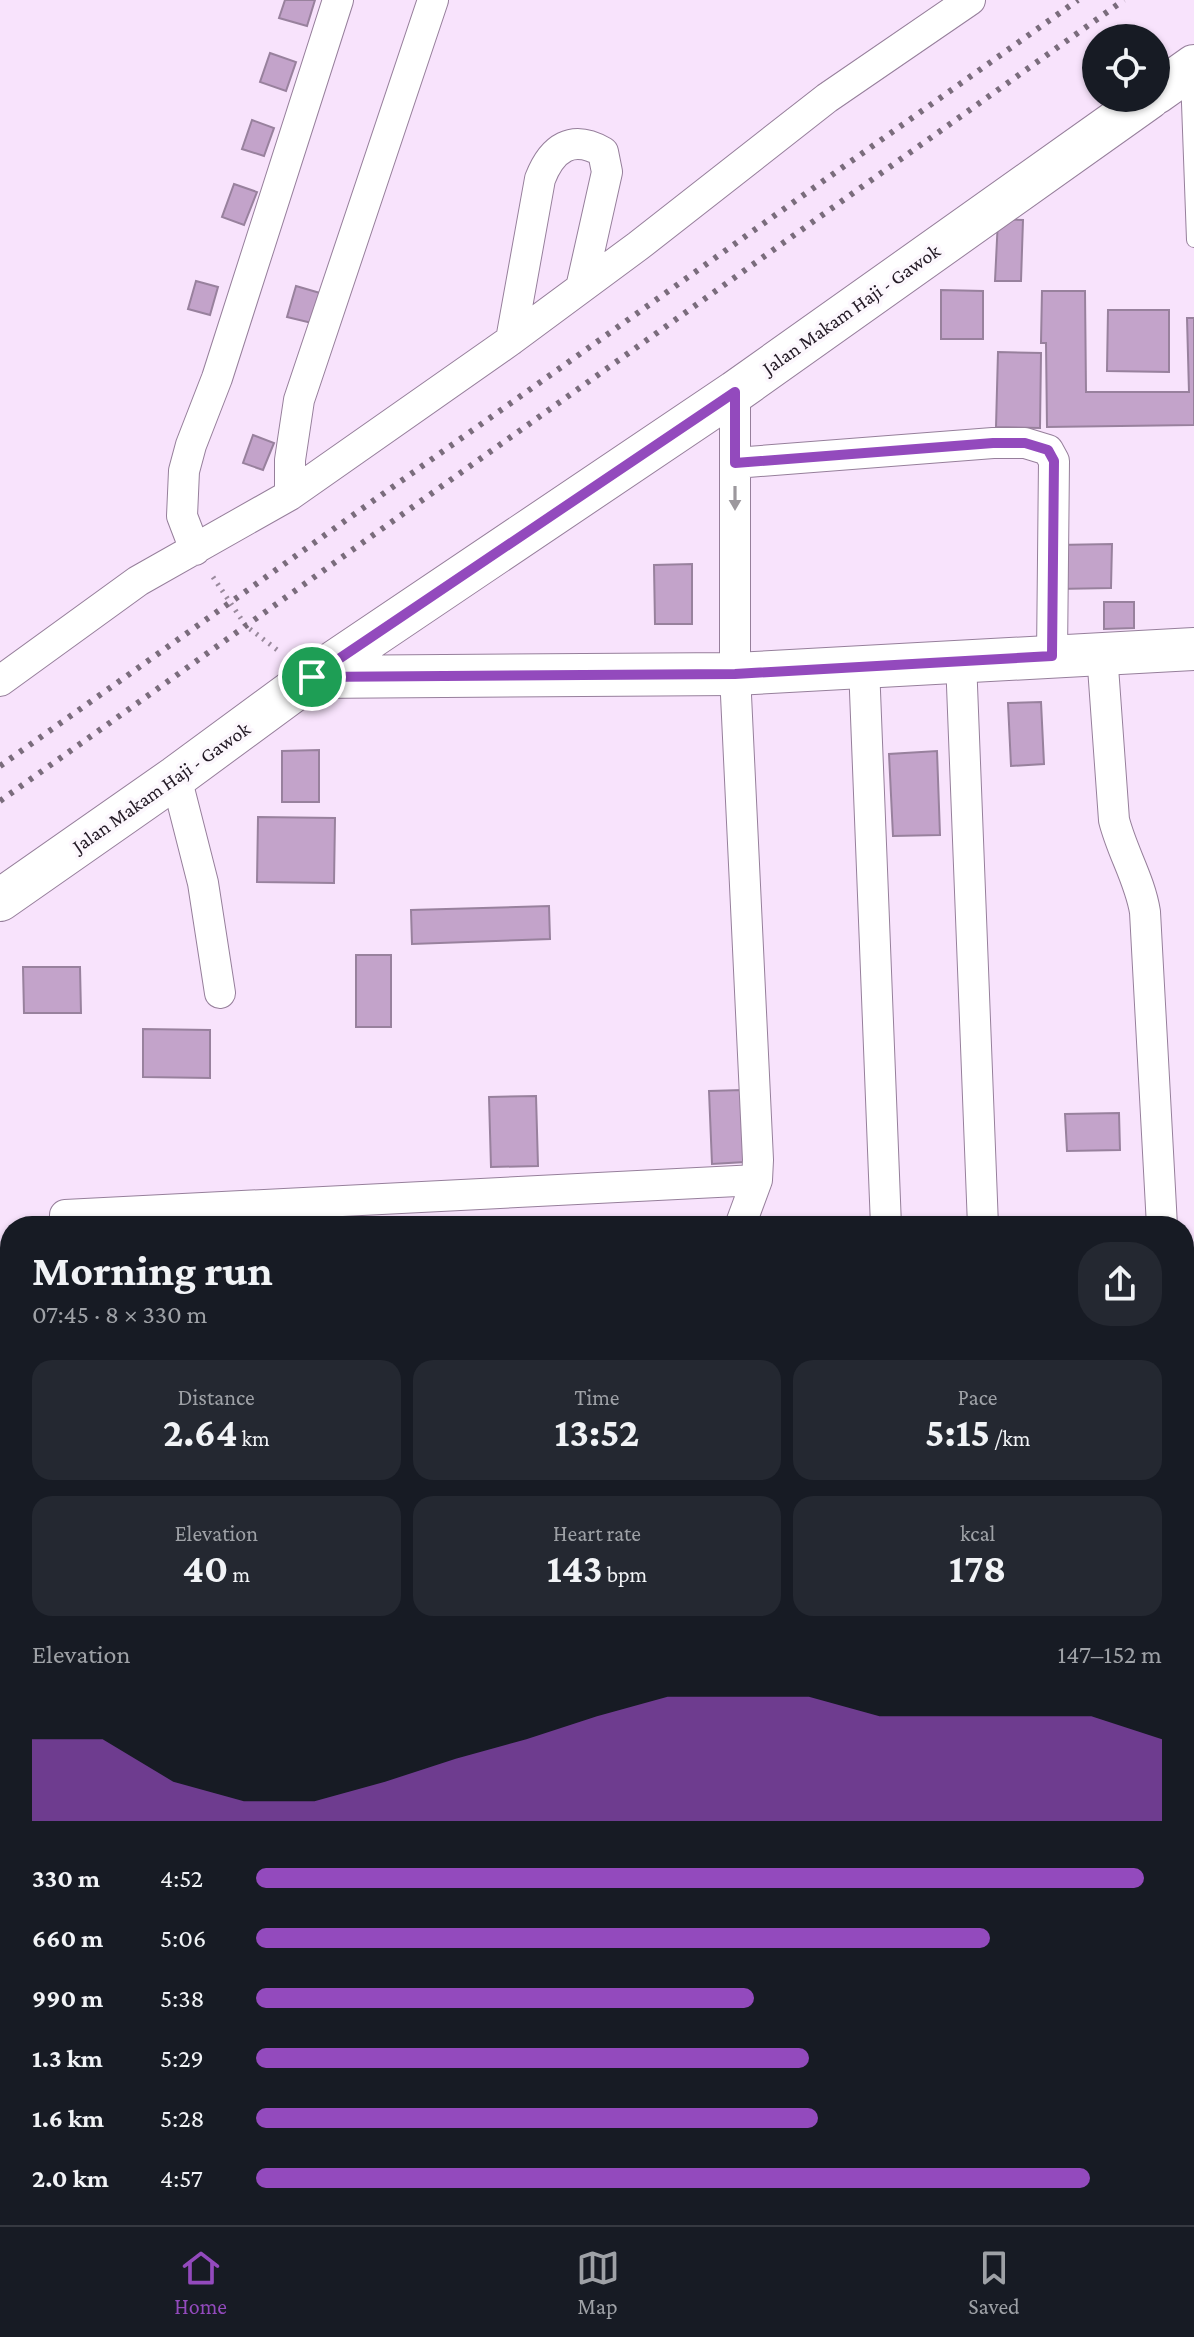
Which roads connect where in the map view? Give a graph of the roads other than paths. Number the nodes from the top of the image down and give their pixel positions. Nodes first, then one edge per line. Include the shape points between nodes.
1 (338, 0) edge
2 (433, 0) edge
3 (970, 0) edge
4 (1179, 76) edge
5 (1129, 112) edge
6 (1194, 240) edge
7 (581, 288) junction
8 (511, 340) junction
9 (735, 392) junction
10 (735, 463) junction
11 (290, 495) junction
12 (195, 550) junction
13 (1194, 649) edge
14 (1102, 653) junction
15 (1052, 656) junction
16 (961, 660) junction
17 (864, 666) junction
18 (735, 674) junction
19 (312, 677) junction
20 (0, 681) edge
21 (176, 777) junction
22 (0, 900) edge
23 (220, 993) dead end
24 (757, 1180) junction
25 (65, 1215) dead end
26 (744, 1216) edge
27 (886, 1216) edge
28 (983, 1216) edge
29 (1161, 1216) edge

1 - 12 street via 184,471 182,516
2 - 11 street via 299,400
3 - 7 street via 827,98
4 - 6 lane
5 - 9 street, Jalan Makam Haji - Gawok
7 - 8 street
7 - 8 street via 607,172 603,152 570,144 555,153 540,179
8 - 11 street
9 - 10 street
9 - 19 street, Jalan Makam Haji - Gawok
10 - 15 street via 993,443 1025,443 1048,450 1054,461
10 -> 18 street
11 - 12 street
12 - 20 street via 138,581
13 - 14 street
14 - 15 street
14 - 29 street via 1114,820 1145,912
15 - 16 street
16 - 17 street
16 - 28 street
17 - 18 street
17 - 27 street
18 - 19 street
18 - 24 street
19 - 21 street, Jalan Makam Haji - Gawok
21 - 22 street, Jalan Makam Haji - Gawok
21 - 23 street via 203,883
24 - 25 street
24 - 26 street

